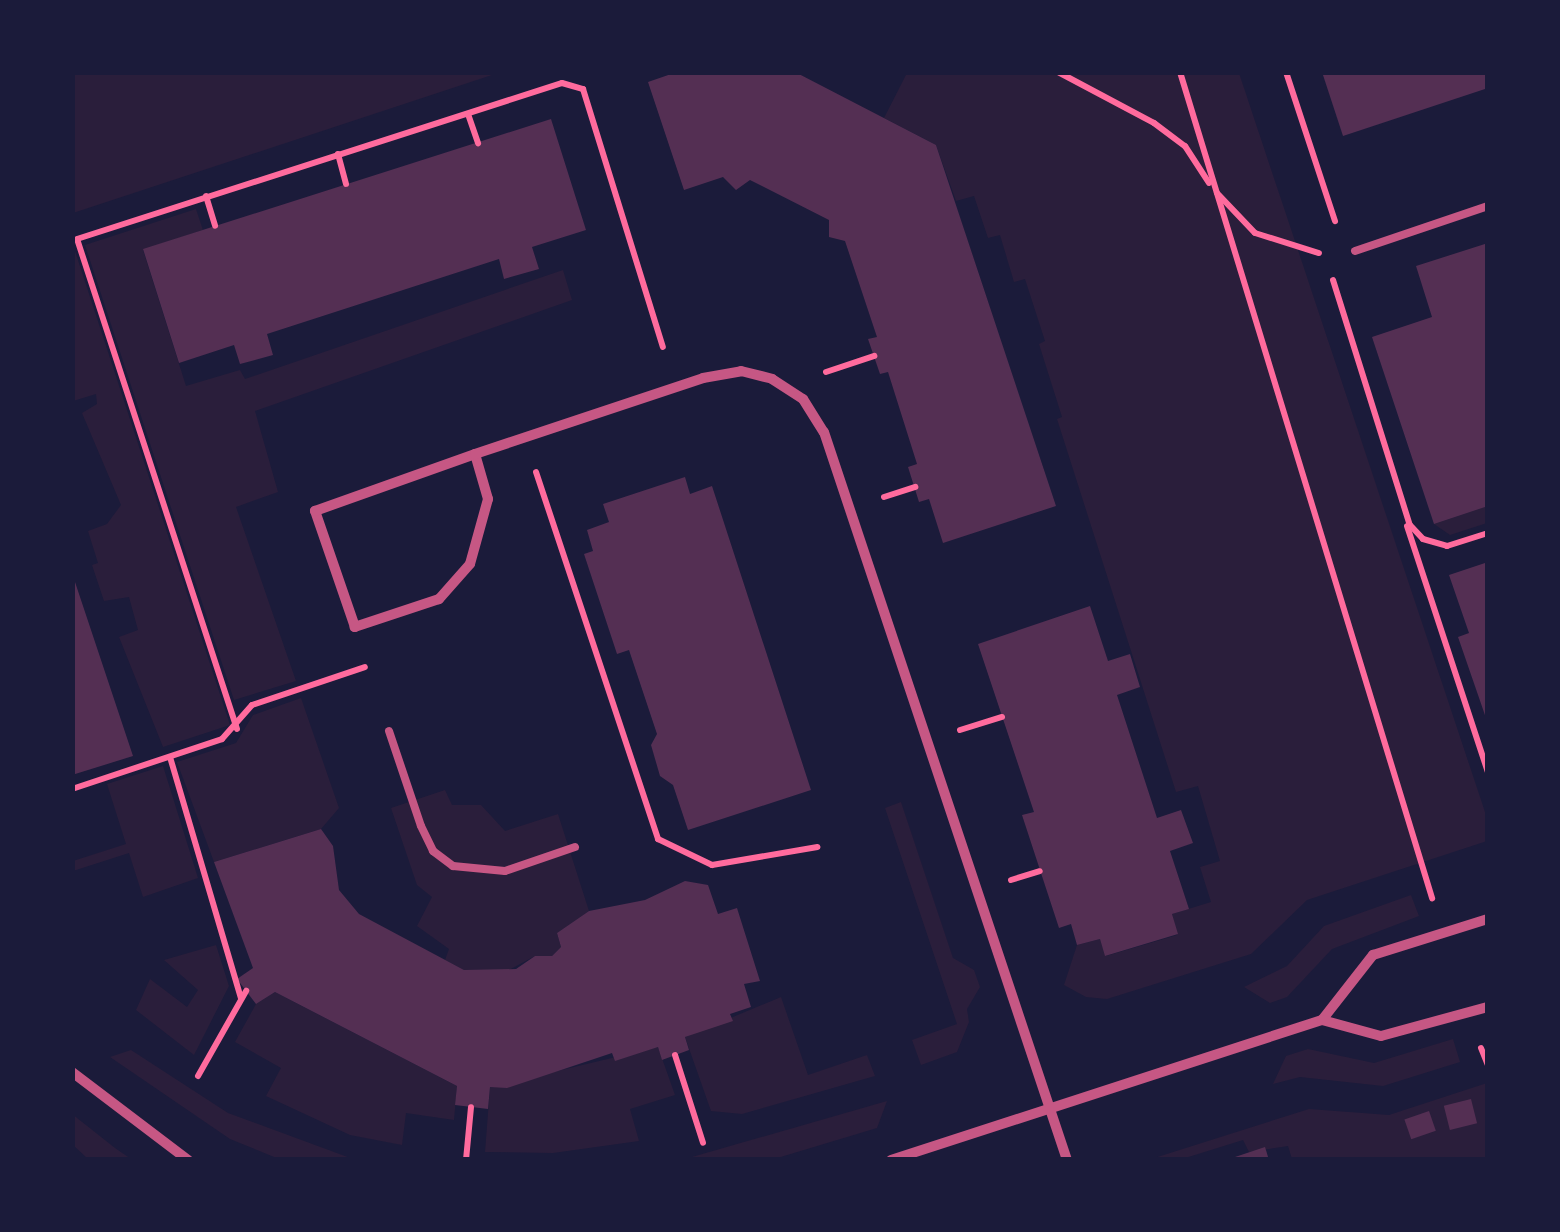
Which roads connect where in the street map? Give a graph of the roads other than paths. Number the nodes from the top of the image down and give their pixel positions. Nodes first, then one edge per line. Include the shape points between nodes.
1 (1488, 206) edge
2 (1355, 251) road end
3 (475, 454) junction
4 (388, 730) dead end
5 (575, 847) dead end
6 (1488, 919) edge
7 (1488, 1007) edge
8 (1322, 1020) junction
9 (72, 1072) edge
10 (1050, 1110) junction
11 (188, 1160) edge
12 (891, 1160) edge
13 (1066, 1160) edge

1 - 2 lane
3 - 3 street via 488,499 470,564 439,600 355,627 315,511
3 - 10 street via 741,371 772,379 803,400 824,432
4 - 5 lane via 421,826 434,851 453,866 505,870
6 - 8 street via 1373,955
7 - 8 street via 1381,1036
8 - 10 street
9 - 11 street
10 - 12 street
10 - 13 street

